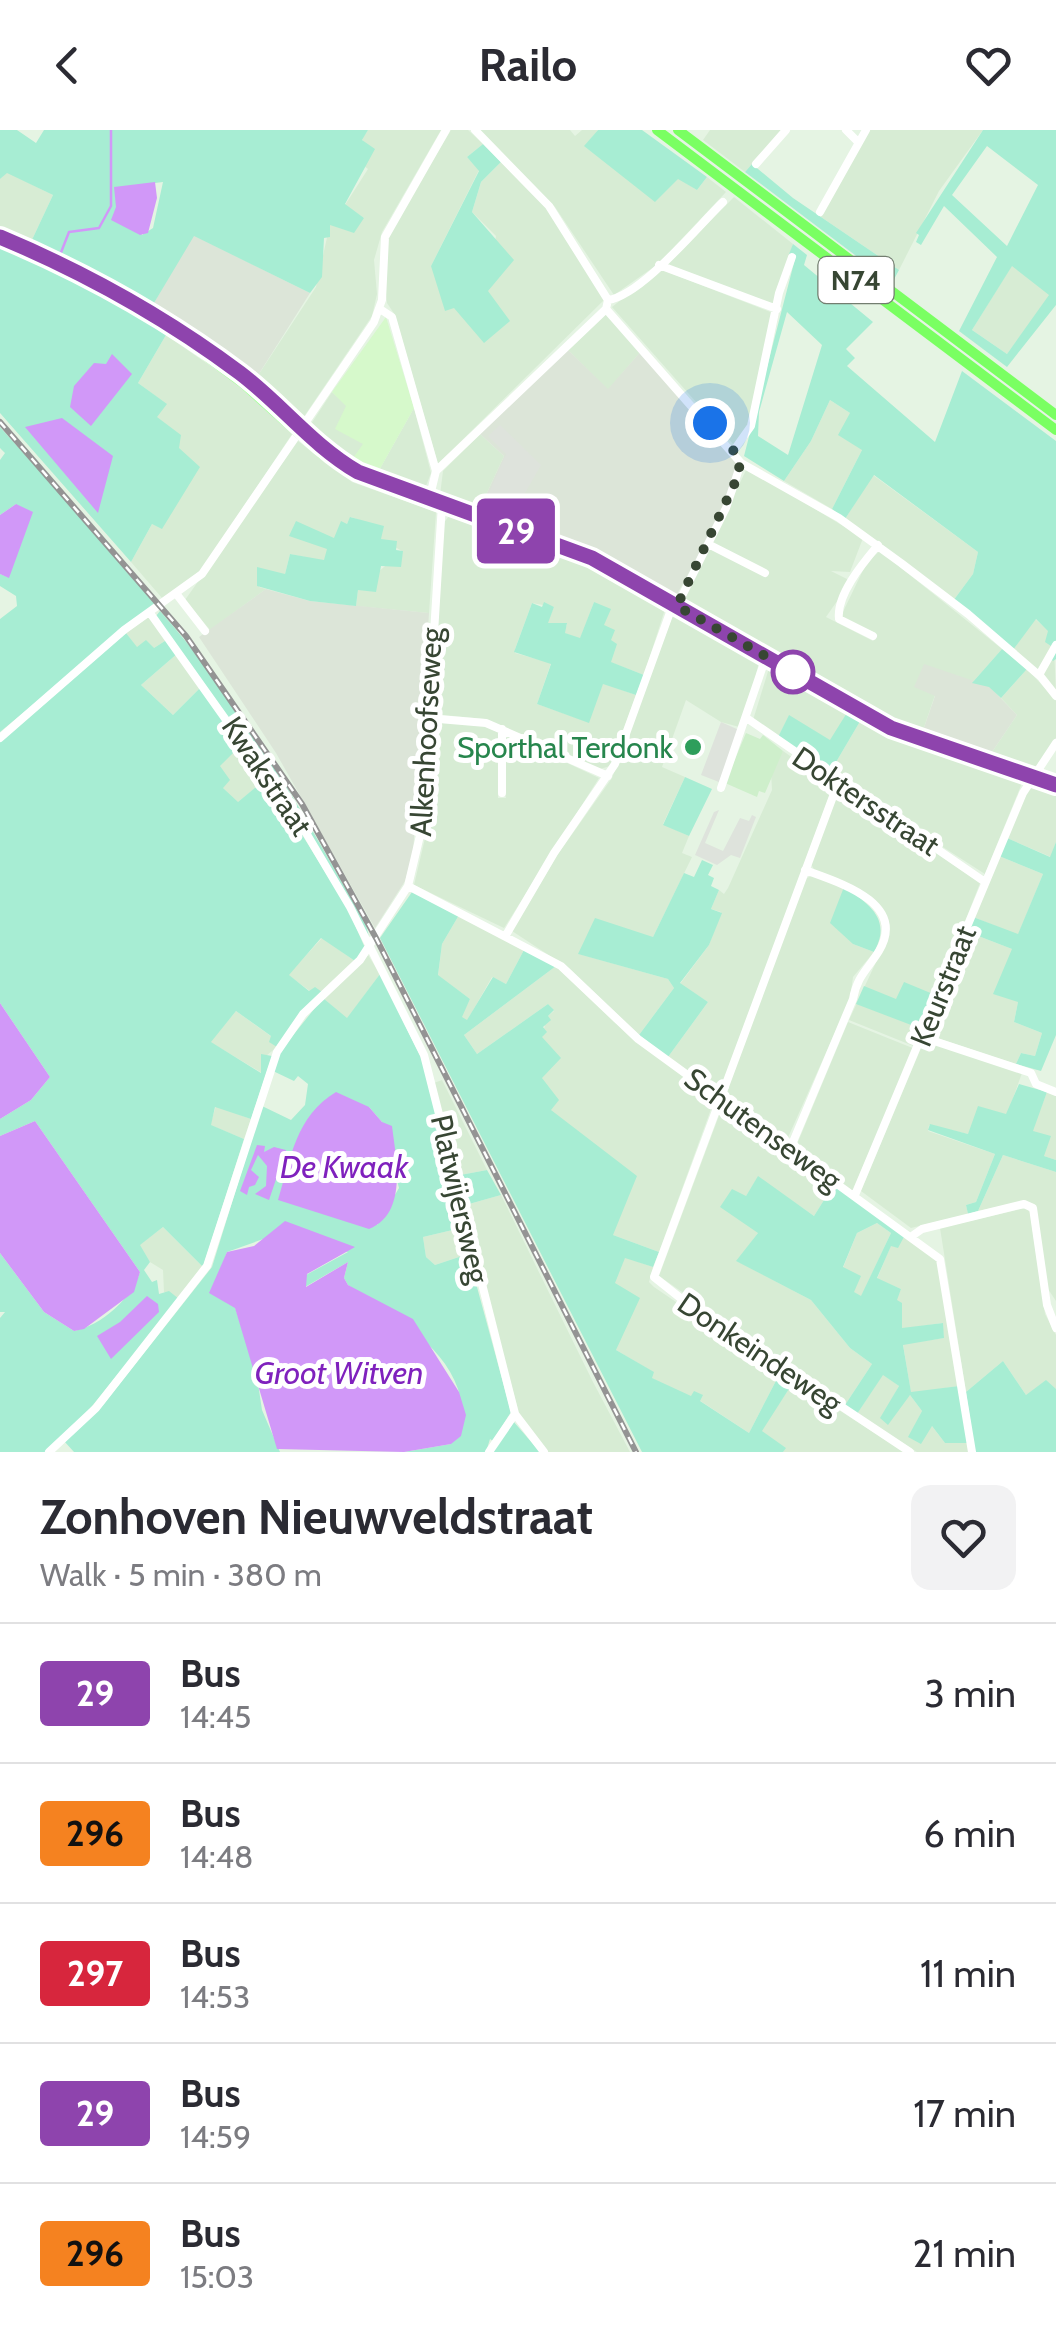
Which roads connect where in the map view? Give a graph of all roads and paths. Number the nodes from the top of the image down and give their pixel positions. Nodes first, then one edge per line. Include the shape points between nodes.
1 (446, 130) edge
2 (475, 130) edge
3 (657, 130) edge
4 (678, 130) edge
5 (786, 130) edge
6 (846, 130) edge
7 (866, 130) edge
8 (858, 142) junction
9 (756, 164) dead end
10 (722, 202) dead end
11 (820, 212) dead end
12 (0, 237) edge
13 (792, 257) dead end
14 (659, 265) junction
15 (607, 305) junction
16 (380, 309) junction
17 (776, 310) junction
18 (1056, 414) edge
19 (1056, 430) edge
20 (300, 431) junction
21 (734, 450) junction
22 (740, 463) junction
23 (436, 471) junction
24 (429, 502) junction
25 (442, 506) junction
26 (708, 544) junction
27 (878, 546) junction
28 (765, 573) dead end
29 (178, 596) junction
30 (675, 605) junction
31 (150, 613) junction
32 (205, 630) dead end
33 (873, 636) dead end
34 (1056, 645) edge
35 (766, 657) junction
36 (1039, 676) junction
37 (1056, 696) edge
38 (427, 718) junction
39 (748, 719) junction
40 (502, 730) junction
41 (0, 738) edge
42 (1056, 743) edge
43 (608, 776) junction
44 (1032, 777) junction
45 (838, 783) junction
46 (1056, 785) edge
47 (721, 788) dead end
48 (502, 792) dead end
49 (805, 870) junction
50 (986, 882) junction
51 (408, 886) junction
52 (506, 935) junction
53 (370, 948) junction
54 (922, 1037) junction
55 (1056, 1092) edge
56 (720, 1099) junction
57 (790, 1149) junction
58 (855, 1195) junction
59 (912, 1236) junction
60 (1055, 1322) edge
61 (515, 1414) junction
62 (49, 1452) edge
63 (489, 1452) edge
64 (544, 1452) edge
65 (910, 1452) edge
66 (972, 1452) edge

1 - 16 street via 385,237
2 - 15 street via 549,206
3 - 19 highway, N74
4 - 18 highway, N74
5 - 9 street
6 - 8 street
7 - 8 street
8 - 11 street
10 - 14 street
12 - 20 main road via 101,282
13 - 17 street
14 - 15 street
14 - 17 street
15 - 21 street
15 - 23 street
16 - 20 street
16 - 23 street via 392,317
17 - 21 street via 751,426
20 - 24 main road via 352,475
20 - 29 street via 202,574
21 - 22 street
22 - 26 street
22 - 27 street
23 - 24 street
24 - 25 main road
25 - 30 main road via 592,558
25 - 38 street, Alkenhoofseweg
26 - 28 street
26 - 30 street
27 - 33 street via 838,610 839,619
27 - 36 street
29 - 31 street
29 - 32 street
30 - 35 main road
30 - 43 street
31 - 41 street
31 - 53 street, Kwakstraat via 305,830
34 - 36 street
35 - 39 street
35 - 44 main road via 891,728
36 - 37 street
38 - 40 street via 473,720
38 - 51 street, Alkenhoofseweg via 422,826
39 - 45 street, Doktersstraat
39 - 47 street
40 - 43 street
40 - 48 street
42 - 44 street, Keurstraat
43 - 52 street
44 - 46 main road
44 - 50 street, Keurstraat
45 - 49 street, Donkeindeweg
45 - 50 street, Doktersstraat
49 - 56 street, Donkeindeweg
49 - 57 street via 867,896 884,928 881,947 858,976
50 - 54 street, Keurstraat
51 - 52 street, Schutenseweg
51 - 53 street, Alkenhoofseweg
52 - 56 street, Schutenseweg via 569,972 614,1020
53 - 61 street, Platwijersweg via 426,1062
53 - 62 street, Alkenhoofseweg via 303,1014 277,1052 207,1266 96,1408
54 - 55 street via 1032,1073 1036,1084
54 - 58 street, Keurstraat
56 - 57 street, Schutenseweg
56 - 65 street, Donkeindeweg via 655,1282
57 - 58 street, Schutenseweg
58 - 59 street, Schutenseweg
59 - 60 street via 1024,1204 1032,1208
59 - 66 street, Schutenseweg via 942,1262
61 - 63 street
61 - 64 street, Platwijersweg

